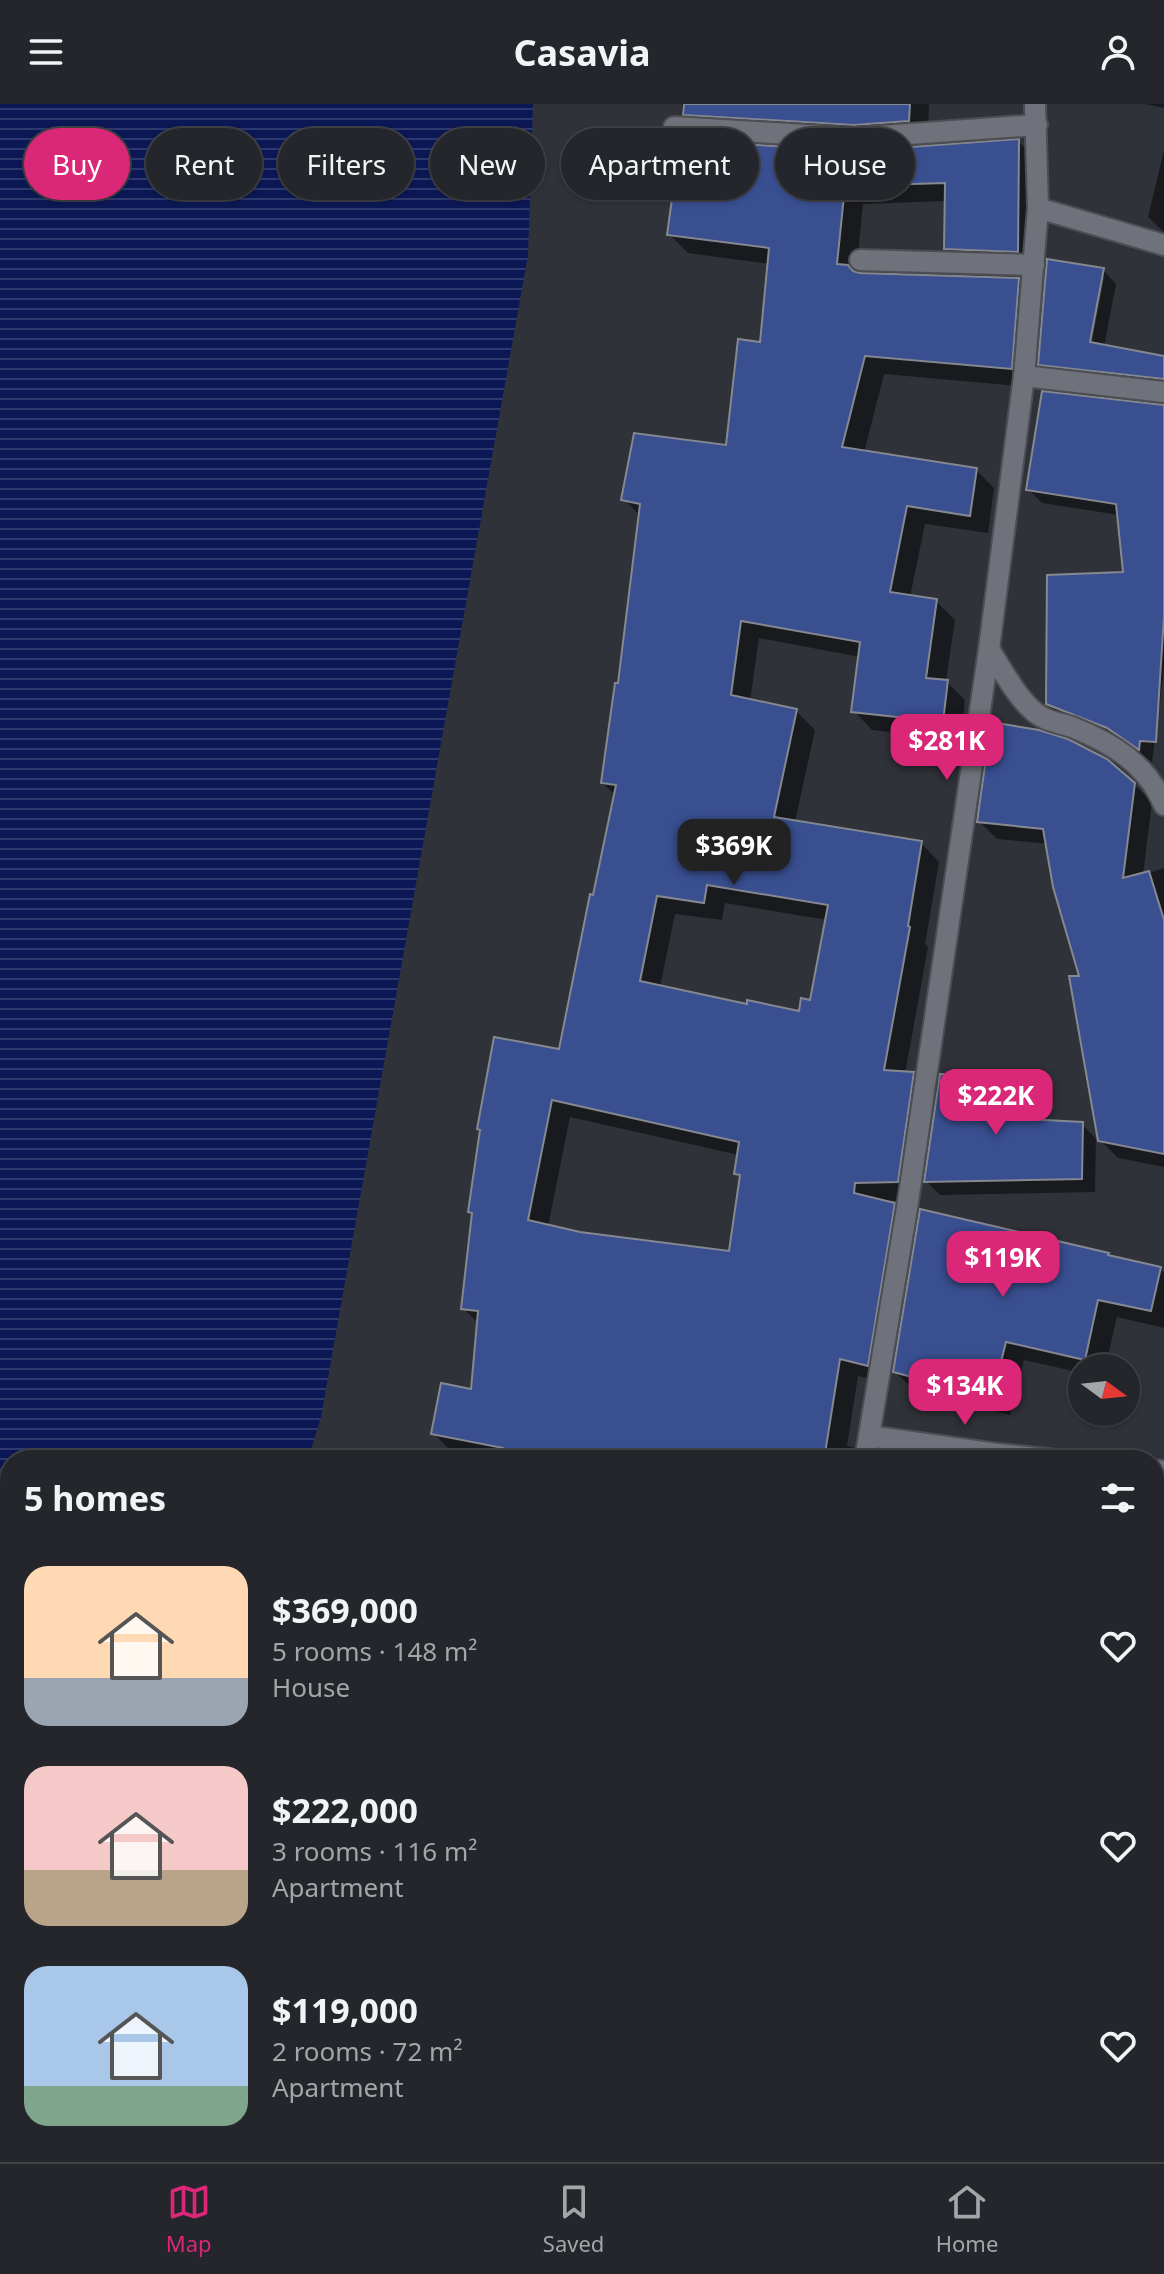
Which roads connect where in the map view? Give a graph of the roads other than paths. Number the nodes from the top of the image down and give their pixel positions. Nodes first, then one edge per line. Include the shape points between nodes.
1 (1035, 104) edge
2 (1037, 125) junction
3 (674, 127) dead end
4 (1038, 208) junction
5 (1164, 245) edge
6 (860, 260) dead end
7 (1034, 265) junction
8 (1024, 376) junction
9 (1164, 392) edge
10 (989, 649) junction
11 (1161, 793) edge
12 (869, 1436) junction
13 (867, 1450) edge
14 (978, 1450) edge

1 - 2 street
2 - 3 street via 854,138
2 - 4 street
4 - 5 street
4 - 7 street
6 - 7 street
7 - 8 street
8 - 9 street
8 - 10 street
10 - 11 street via 1041,717 1128,755
10 - 12 street
12 - 13 street
12 - 14 street

